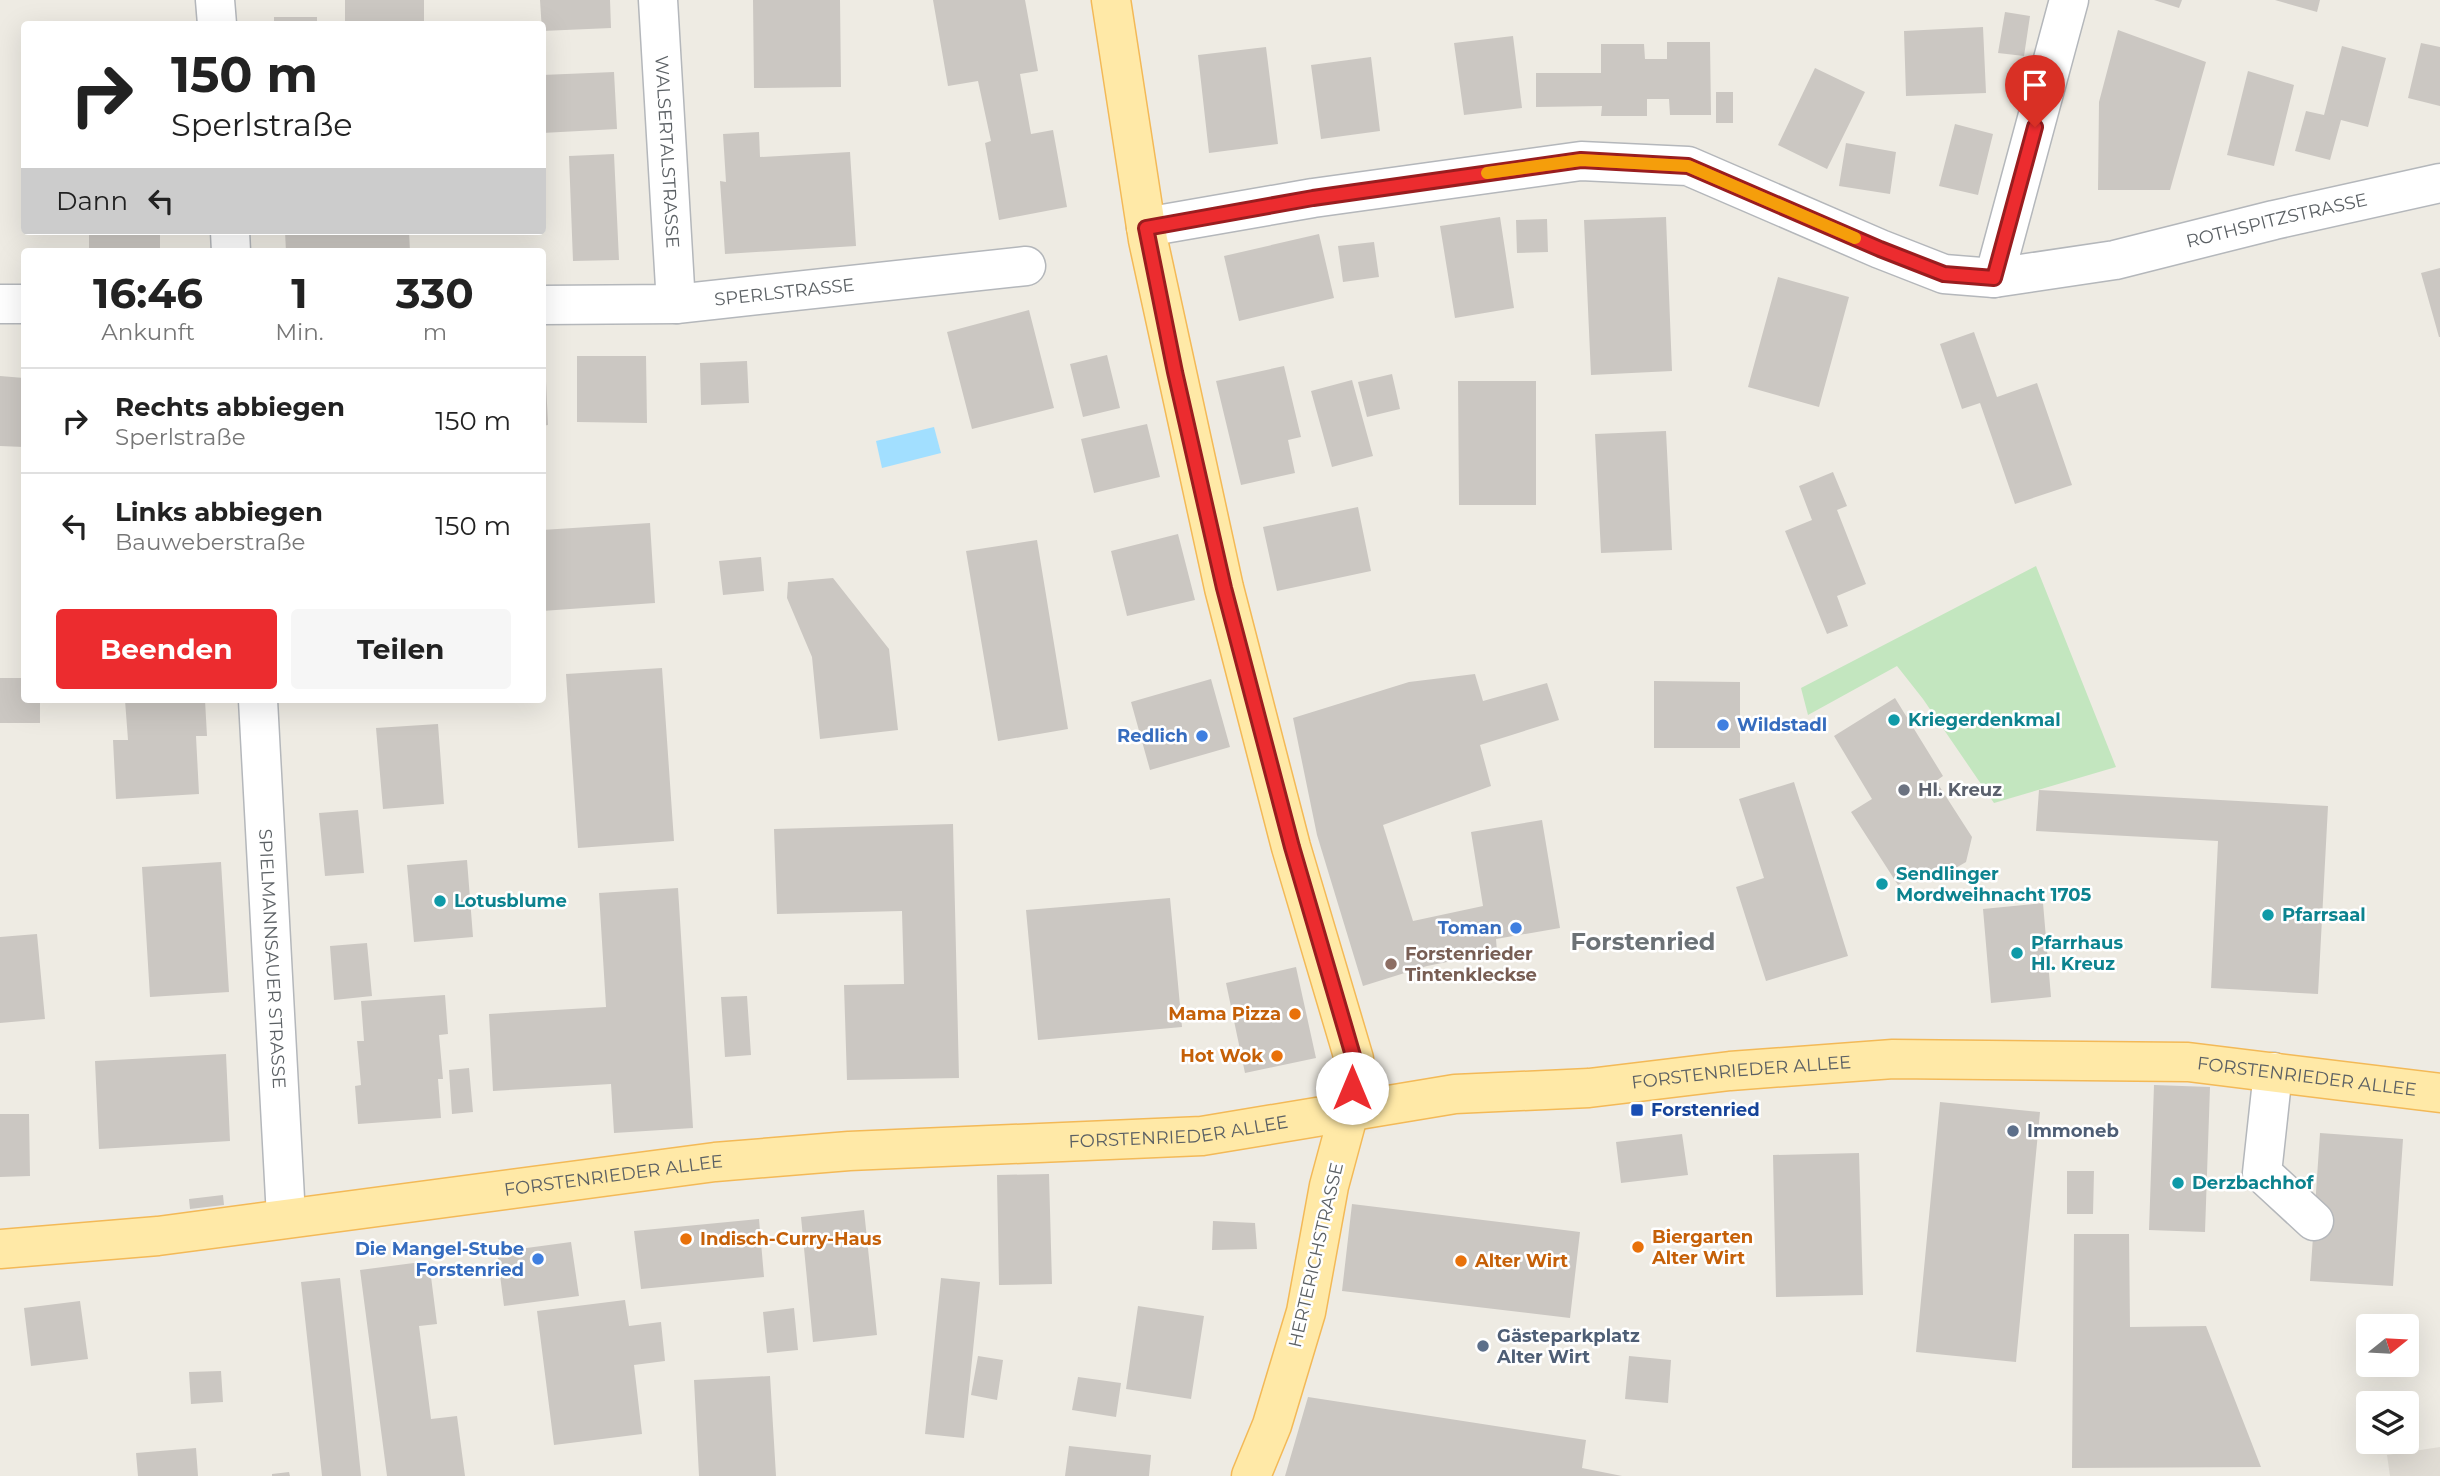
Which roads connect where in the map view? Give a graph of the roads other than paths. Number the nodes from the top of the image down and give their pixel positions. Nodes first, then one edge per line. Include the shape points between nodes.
1 (215, 0) edge
2 (658, 0) edge
3 (1111, 0) edge
4 (2069, 0) edge
5 (217, 21) edge
6 (2440, 183) edge
7 (1146, 228) junction
8 (1026, 266) dead end
9 (1994, 278) junction
10 (0, 304) edge
11 (21, 304) edge
12 (676, 304) junction
13 (546, 305) edge
14 (258, 703) edge
15 (2273, 1072) junction
16 (2440, 1093) edge
17 (1349, 1112) junction
18 (286, 1217) junction
19 (2314, 1221) dead end
20 (0, 1249) edge
21 (1251, 1476) edge

1 - 5 street
2 - 12 street, WALSERTALSTRASSE
3 - 7 main road, HERTERICHSTRASSE
4 - 9 street
6 - 9 street, ROTHSPITZSTRASSE via 2115,260
7 - 9 street via 1313,198 1581,160 1688,166 1944,274
7 - 17 main road, HERTERICHSTRASSE via 1224,588 1354,1059
8 - 12 street, SPERLSTRASSE
10 - 11 street
12 - 13 street, SPERLSTRASSE
14 - 18 street, SPIELMANNSAUER STRASSE
15 - 16 main road, FORSTENRIEDER ALLEE
15 - 17 main road, FORSTENRIEDER ALLEE via 2188,1062 1893,1059 1730,1071 1589,1088 1455,1094
15 - 19 street via 2262,1173
17 - 18 main road, FORSTENRIEDER ALLEE via 1202,1136 849,1151 715,1162
17 - 21 main road, HERTERICHSTRASSE via 1329,1186 1306,1312
18 - 20 main road, FORSTENRIEDER ALLEE via 158,1236

